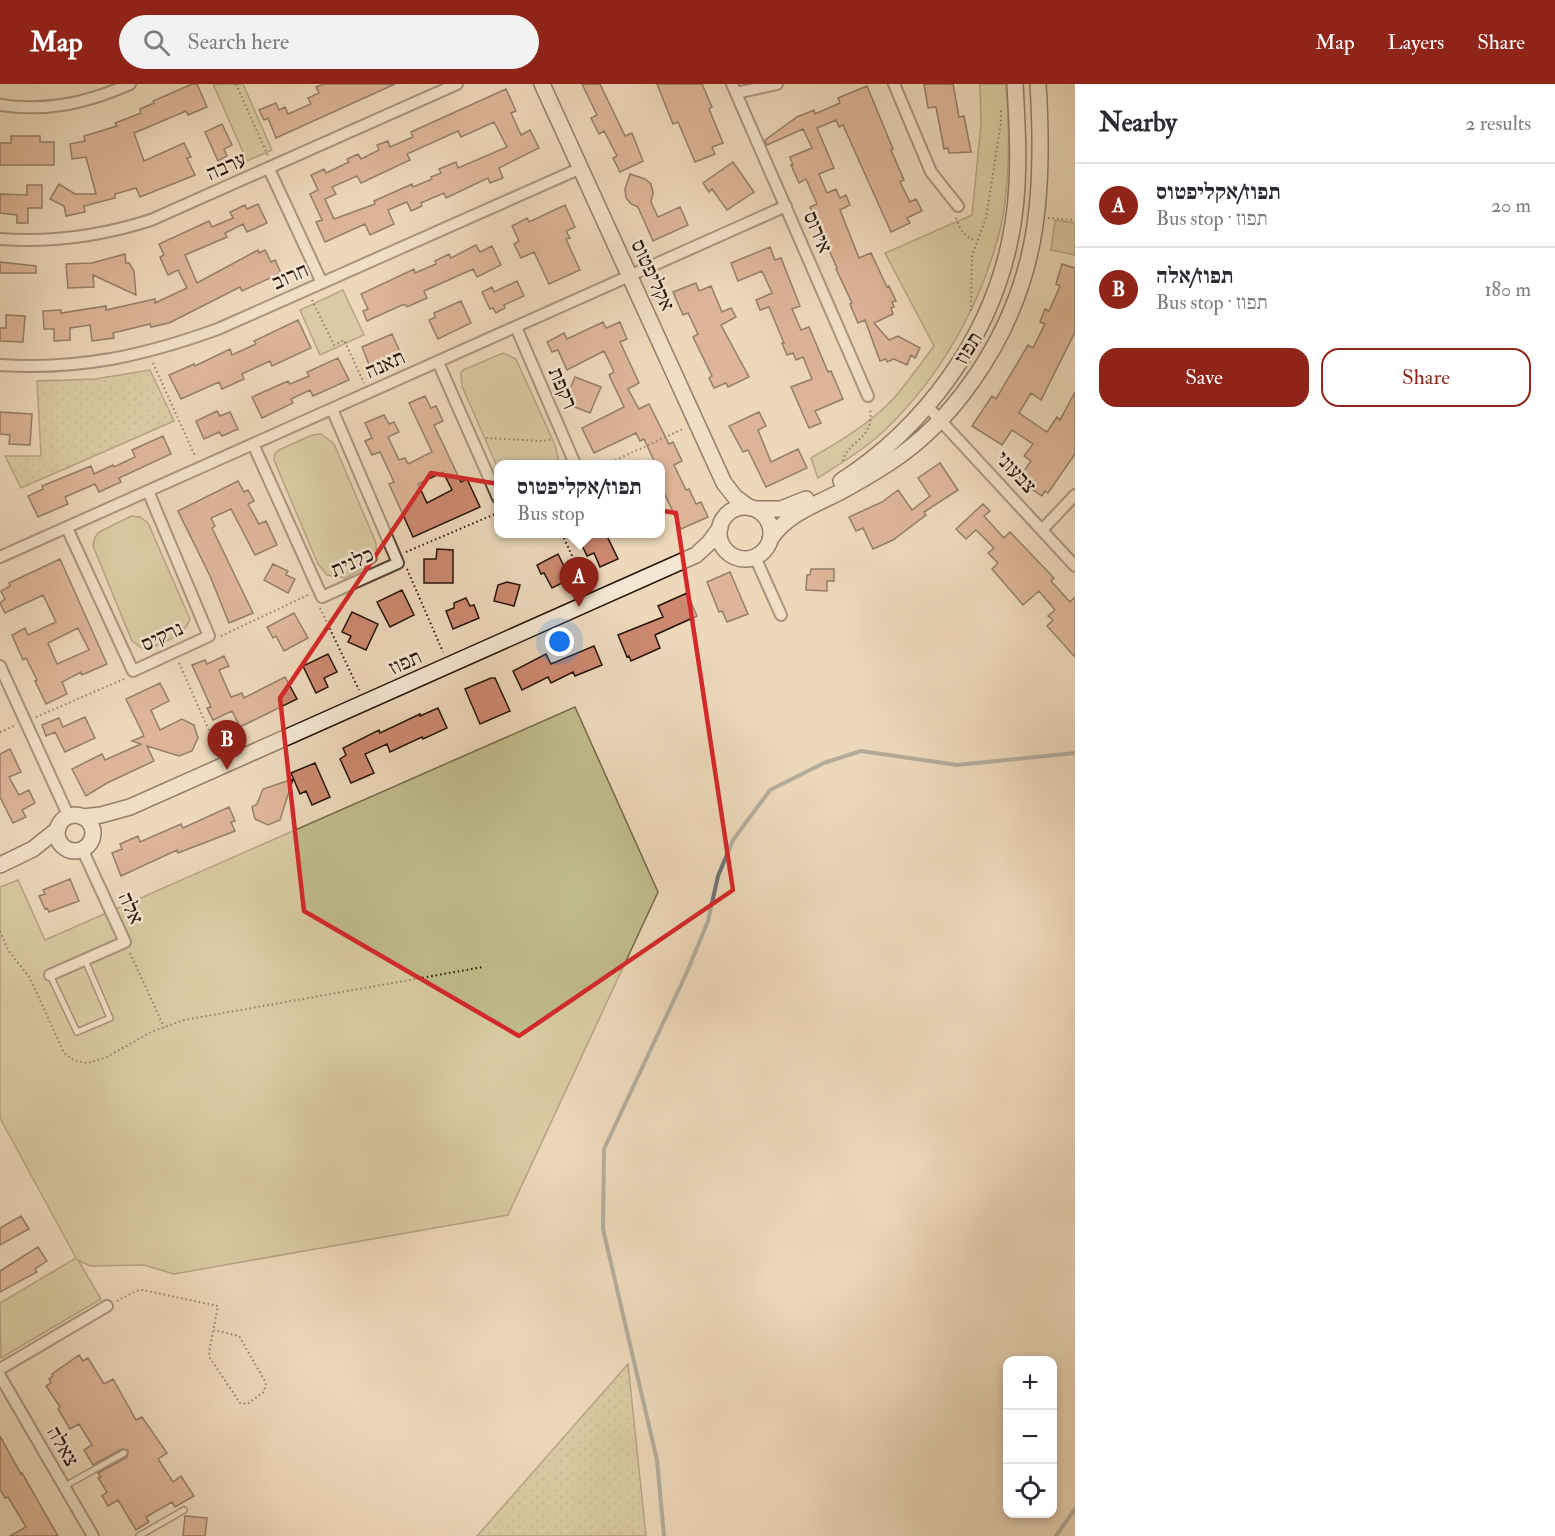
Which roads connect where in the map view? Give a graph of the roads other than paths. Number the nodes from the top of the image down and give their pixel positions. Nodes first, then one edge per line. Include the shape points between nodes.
1 (130, 84) edge
2 (457, 84) edge
3 (542, 84) edge
4 (777, 84) edge
5 (894, 84) edge
6 (1016, 84) edge
7 (1038, 84) edge
8 (734, 89) edge
9 (0, 105) edge
10 (271, 168) junction
11 (580, 168) junction
12 (958, 206) dead end
13 (786, 207) junction
14 (0, 238) edge
15 (630, 276) junction
16 (322, 283) junction
17 (516, 327) junction
18 (438, 362) junction
19 (0, 364) edge
20 (868, 396) road end
21 (927, 406) junction
22 (332, 409) junction
23 (941, 420) junction
24 (253, 444) junction
25 (573, 460) edge
26 (724, 483) junction
27 (494, 489) edge
28 (148, 491) junction
29 (1075, 495) edge
30 (753, 508) junction
31 (720, 525) junction
32 (66, 528) junction
33 (1042, 530) junction
34 (771, 538) junction
35 (696, 555) junction
36 (732, 555) junction
37 (0, 557) edge
38 (755, 557) junction
39 (1075, 566) edge
40 (781, 615) dead end
41 (0, 666) edge
42 (130, 807) junction
43 (75, 816) junction
44 (58, 829) junction
45 (93, 836) junction
46 (75, 849) junction
47 (22, 855) junction
48 (0, 865) edge
49 (85, 960) junction
50 (50, 975) joint
51 (106, 1306) road end
52 (0, 1369) edge
53 (0, 1376) edge
54 (124, 1453) dead end
55 (64, 1486) junction
56 (184, 1510) dead end
57 (93, 1536) edge
58 (139, 1536) edge

1 - 9 street via 97,98 59,107
2 - 10 street, ערבה
3 - 11 street, אקליפטוס
4 - 8 street
5 - 12 street via 931,172
6 - 21 street, תפוז via 1017,179 1011,238 996,292 971,342
7 - 23 street, תפוז via 1041,148 1037,217 1026,271 1005,327 979,372
8 - 13 street, אירוס
10 - 14 street, ערבה via 177,210 118,230 56,240
10 - 16 street
11 - 15 street, אקליפטוס
11 - 16 street, חרוב
13 - 15 street, תאנה
13 - 20 street, אירוס
15 - 17 street, תאנה
15 - 26 street, אקליפטוס
16 - 19 street, חרוב via 218,329 148,352 93,363
17 - 18 street, תאנה
17 - 25 street, רקפת
18 - 22 street, תאנה
18 - 27 street
21 - 23 street, צבעוני
21 - 30 street, תפוז via 885,449 844,479 790,507
22 - 24 street, תאנה
22 - 24 street, כלנית via 396,560 321,593
23 - 33 street, צבעוני
23 - 34 street, תפוז via 898,457 801,512
24 - 28 street, תאנה
26 - 30 street, אקליפטוס via 735,497
26 - 31 street, אקליפטוס via 725,506
28 - 32 street, תאנה
28 - 32 street, נרקיס via 209,636 133,671
29 - 33 street
30 - 31 street via 730,511
30 - 34 street via 769,523
31 - 35 street, תפוז via 710,543
31 - 36 street via 721,543
32 - 37 street, תאנה
33 - 39 street, צבעוני
34 - 38 street via 767,548
35 - 36 street, תפוז
35 - 42 street, תפוז
36 - 38 street
38 - 40 street
41 - 43 street
42 - 43 street, תפוז via 101,815
42 - 45 street, תפוז
43 - 44 street via 63,820
43 - 45 street via 92,826
44 - 46 street via 61,843
44 - 47 street
45 - 46 street via 88,845
46 - 47 street via 48,849
46 - 49 street, אלה via 125,942
47 - 48 street
49 - 50 street, אלה
49 - 50 lane via 110,1018 77,1032
51 - 52 street
53 - 55 street, צאלה
54 - 55 lane
55 - 57 street, צאלה
56 - 58 lane

